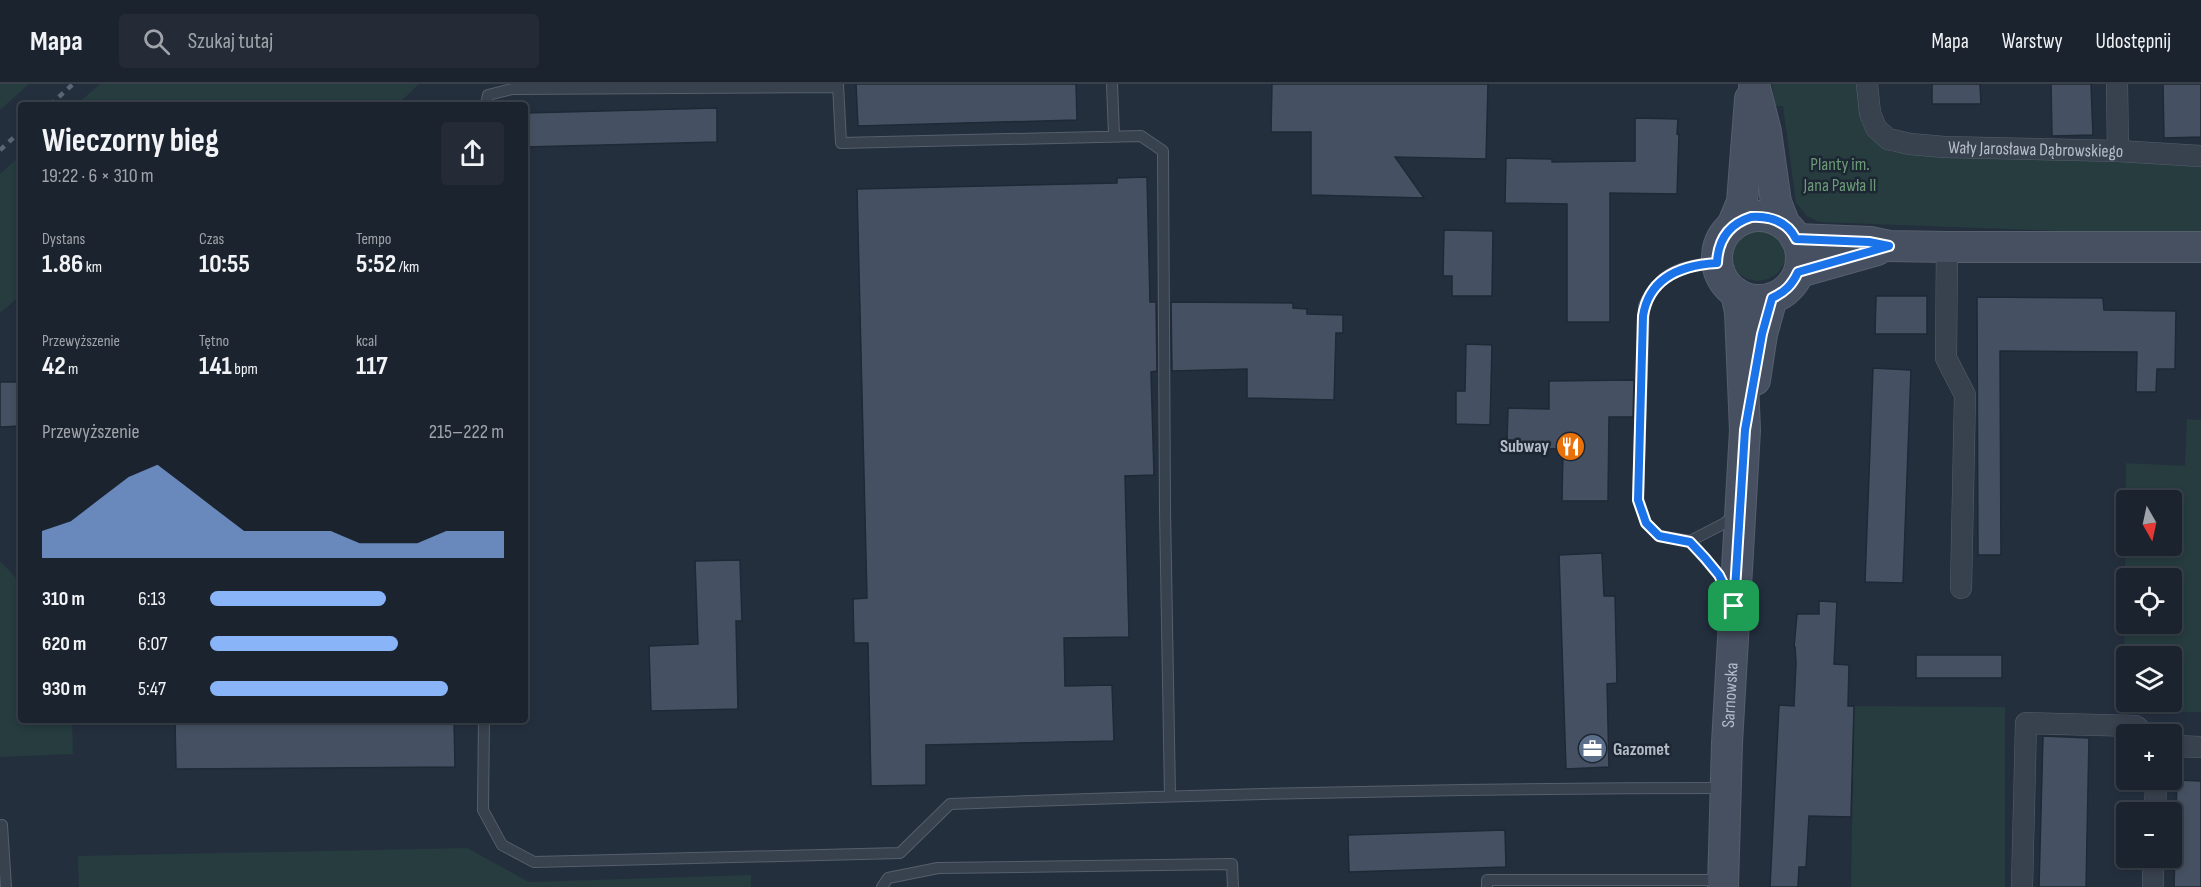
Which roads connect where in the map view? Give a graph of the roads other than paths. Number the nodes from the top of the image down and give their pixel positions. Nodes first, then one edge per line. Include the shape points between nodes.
1 (1112, 84) edge
2 (1753, 84) edge
3 (1867, 84) edge
4 (2116, 84) edge
5 (838, 85) edge
6 (487, 102) edge
7 (1114, 135) junction
8 (2118, 151) junction
9 (2201, 156) edge
10 (1732, 226) junction
11 (1790, 232) junction
12 (1889, 246) junction
13 (1947, 247) junction
14 (2201, 247) edge
15 (1717, 263) junction
16 (1798, 272) junction
17 (1736, 293) junction
18 (1772, 298) junction
19 (1745, 430) junction
20 (1739, 511) junction
21 (1690, 542) junction
22 (1961, 588) dead end
23 (1734, 606) junction
24 (484, 723) edge
25 (2116, 725) edge
26 (2182, 747) edge
27 (2201, 747) edge
28 (1726, 788) junction
29 (1170, 795) junction
30 (0, 826) edge
31 (2153, 868) edge
32 (1724, 884) edge
33 (6, 887) edge
34 (882, 887) edge
35 (1233, 887) edge
36 (1487, 887) edge
37 (2022, 887) edge
38 (2152, 887) edge

1 - 7 lane
2 - 10 main road via 1742,202
2 - 11 main road via 1766,132 1776,202
3 - 8 street, Wały Jarosława Dąbrowskiego via 1870,113 1876,128 1888,139 1933,146
4 - 8 street
5 - 6 lane via 512,89 488,94
5 - 7 lane via 841,143
7 - 29 lane via 1141,136 1163,151
8 - 9 street, Wały Jarosława Dąbrowskiego
10 - 11 main road via 1741,220 1761,217 1773,219
10 - 15 main road via 1720,243
11 - 12 main road
11 - 16 main road via 1799,246
12 - 13 main road
12 - 16 main road
13 - 14 main road
13 - 22 street via 1946,358 1965,394
15 - 17 main road via 1726,285
15 - 21 lane via 1684,267 1669,274 1653,289 1643,316 1638,500 1646,523 1659,536
16 - 18 main road via 1788,288
17 - 18 main road via 1759,300
17 - 19 main road, Sarnowska
18 - 19 main road, Sarnowska
19 - 20 main road, Sarnowska
20 - 21 lane
20 - 23 main road, Sarnowska
21 - 23 lane via 1719,575
23 - 28 main road, Sarnowska
24 - 29 lane via 483,810 502,845 534,862 900,853 950,804
25 - 37 street via 2026,723
26 - 27 street
28 - 29 lane
28 - 32 main road, Sarnowska
30 - 33 lane via 3,825
31 - 38 street
32 - 36 lane via 1487,880
34 - 35 lane via 888,878 938,868 1232,864

